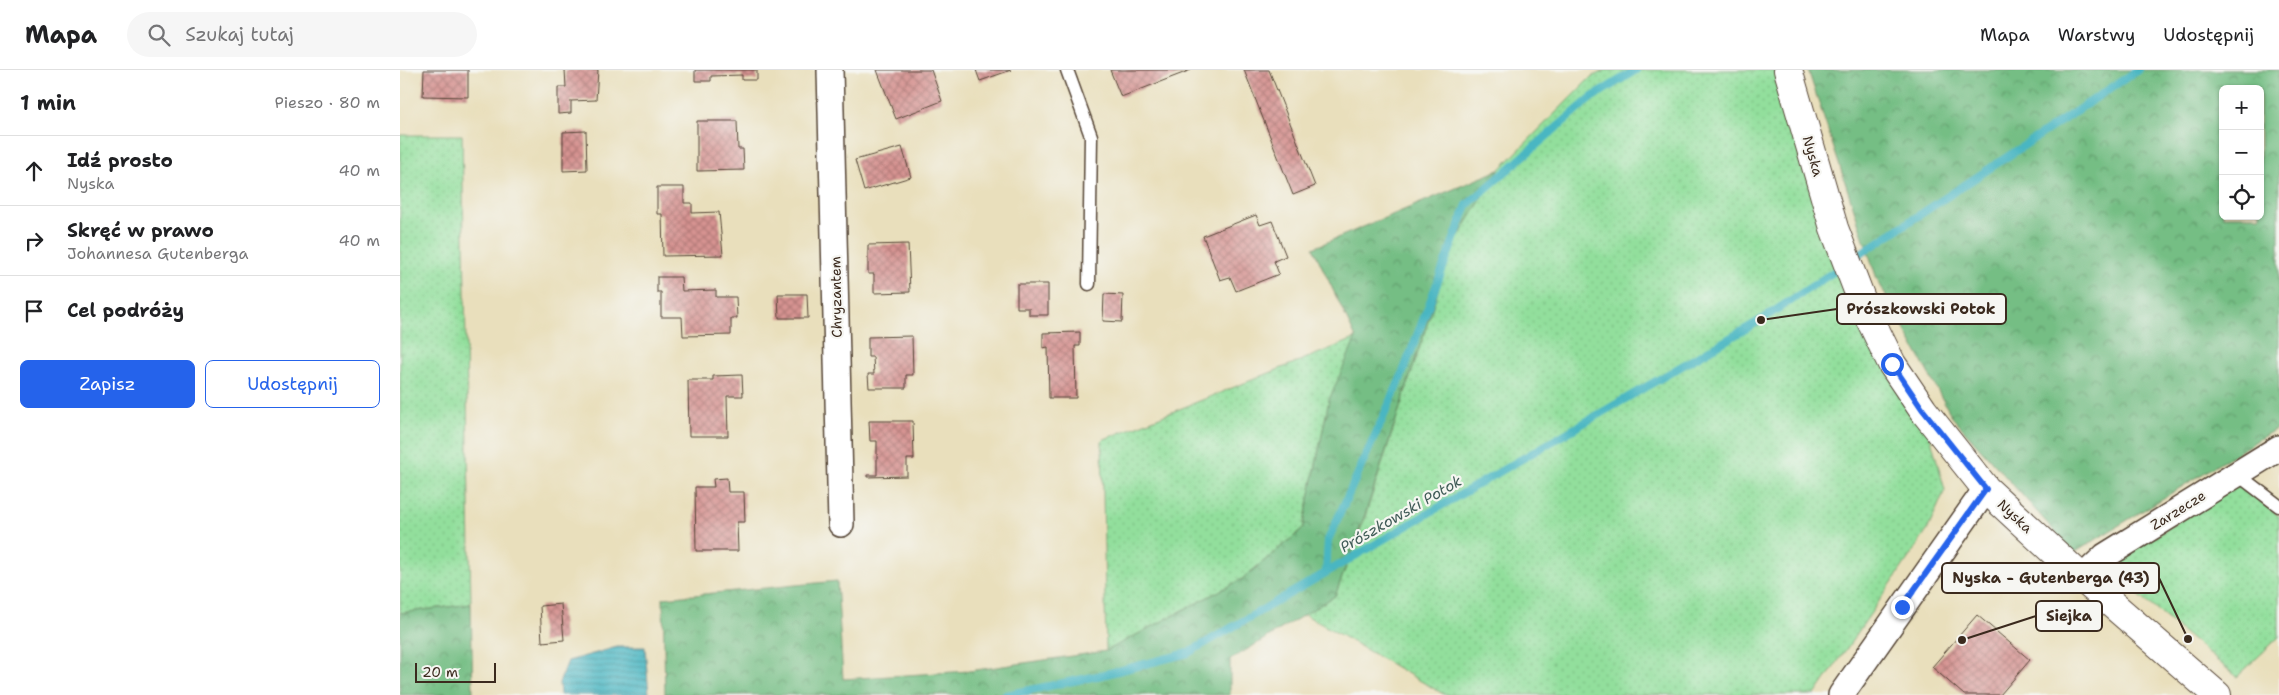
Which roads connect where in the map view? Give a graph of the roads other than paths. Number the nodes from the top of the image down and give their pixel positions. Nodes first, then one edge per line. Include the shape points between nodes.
1 (830, 70) edge
2 (1067, 70) edge
3 (1788, 70) edge
4 (1089, 284) dead end
5 (2279, 448) edge
6 (2237, 474) junction
7 (1986, 489) junction
8 (2279, 506) edge
9 (841, 524) dead end
10 (2082, 578) junction
11 (1841, 695) edge
12 (2217, 695) edge

1 - 9 street, Chryzantem
2 - 4 lane via 1091,136
3 - 7 street, Nyska via 1841,246 1865,309 1892,364 1923,410
5 - 6 street, Zarzecze
6 - 8 lane
6 - 10 street, Zarzecze via 2105,556
7 - 10 street, Nyska
7 - 11 street
10 - 12 street, Nyska

